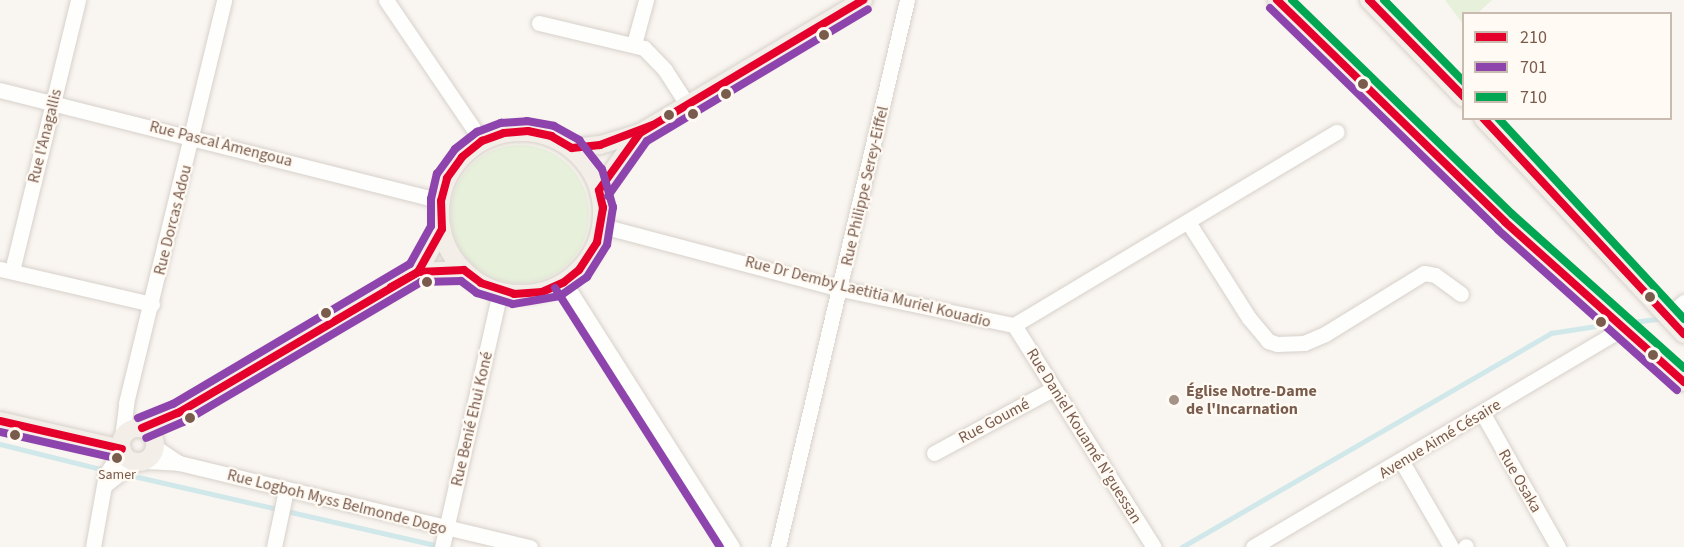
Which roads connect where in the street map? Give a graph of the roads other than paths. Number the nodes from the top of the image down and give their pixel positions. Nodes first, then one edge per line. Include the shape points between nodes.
1 (78, 0) edge
2 (224, 0) edge
3 (386, 0) edge
4 (646, 0) edge
5 (863, 0) edge
6 (907, 0) edge
7 (1277, 0) edge
8 (1369, 0) edge
9 (539, 23) dead end
10 (634, 44) junction
11 (0, 90) edge
12 (1462, 96) edge
13 (52, 102) junction
14 (687, 104) junction
15 (1485, 120) edge
16 (1337, 132) dead end
17 (640, 133) junction
18 (192, 138) junction
19 (482, 141) junction
20 (572, 148) junction
21 (599, 190) junction
22 (441, 201) junction
23 (1188, 222) junction
24 (602, 226) junction
25 (442, 229) junction
26 (6, 270) edge
27 (464, 270) junction
28 (418, 272) junction
29 (564, 282) junction
30 (841, 289) junction
31 (500, 292) junction
32 (1461, 294) dead end
33 (1684, 302) edge
34 (152, 304) junction
35 (1669, 315) junction
36 (1014, 325) junction
37 (1624, 328) junction
38 (1684, 334) edge
39 (1684, 382) edge
40 (1054, 388) junction
41 (1482, 414) junction
42 (0, 421) edge
43 (934, 453) dead end
44 (129, 456) junction
45 (1402, 462) junction
46 (286, 490) junction
47 (447, 530) junction
48 (1260, 545) edge
49 (93, 547) edge
50 (274, 547) edge
51 (442, 547) edge
52 (530, 547) edge
53 (732, 547) edge
54 (778, 547) edge
55 (1154, 547) edge
56 (1451, 547) edge
57 (1558, 547) edge

1 - 13 street, Rue l'Anagallis
2 - 18 street, Rue Dorcas Adou
3 - 19 street
4 - 10 street
5 - 14 main road
6 - 30 street, Rue Philippe Serey-Eiffel
7 - 37 main road via 1505,222
8 - 12 main road
9 - 10 street
10 - 14 street via 653,56
11 - 13 street, Rue Pascal Amengoua
13 - 18 street, Rue Pascal Amengoua
13 - 26 street, Rue l'Anagallis
14 - 17 main road
15 - 35 main road
16 - 23 street, Rue Dr Demby Laetitia Muriel Kouadio
17 - 20 main road via 600,146
17 - 21 main road
18 - 22 street, Rue Pascal Amengoua
18 - 34 street, Rue Dorcas Adou
19 - 20 main road via 504,133 528,131 551,136
19 - 22 main road via 462,157 447,178
20 - 21 main road via 587,165
21 - 24 main road
22 - 25 main road
23 - 32 street via 1250,318 1268,340 1277,344 1304,343 1325,334 1424,273 1435,275
23 - 36 street, Rue Dr Demby Laetitia Muriel Kouadio
24 - 29 main road via 590,257
24 - 30 street, Rue Dr Demby Laetitia Muriel Kouadio
25 - 27 main road via 450,251
25 - 28 main road
26 - 34 street
27 - 28 main road
27 - 31 main road
28 - 44 main road via 178,413
29 - 31 main road via 528,294
29 - 53 street
30 - 36 street, Rue Dr Demby Laetitia Muriel Kouadio
30 - 54 street, Rue Philippe Serey-Eiffel
31 - 47 street, Rue Benié Ehui Koné
33 - 35 street
34 - 44 street, Rue Dorcas Adou via 126,403
35 - 38 main road
36 - 40 street, Rue Daniel Kouamé N'guessan
37 - 39 main road
37 - 41 street, Avenue Aimé Césaire
40 - 43 street, Rue Goumé
40 - 55 street, Rue Daniel Kouamé N'guessan
41 - 45 street, Avenue Aimé Césaire
41 - 57 street, Rue Osaka
42 - 44 main road, Rue Logboh Myss Belmonde Dogo
44 - 46 street, Rue Logboh Myss Belmonde Dogo via 179,463
44 - 49 street
45 - 48 street, Avenue Aimé Césaire
45 - 56 street
46 - 47 street, Rue Logboh Myss Belmonde Dogo
46 - 50 street
47 - 51 street, Rue Benié Ehui Koné
47 - 52 street, Rue Logboh Myss Belmonde Dogo

